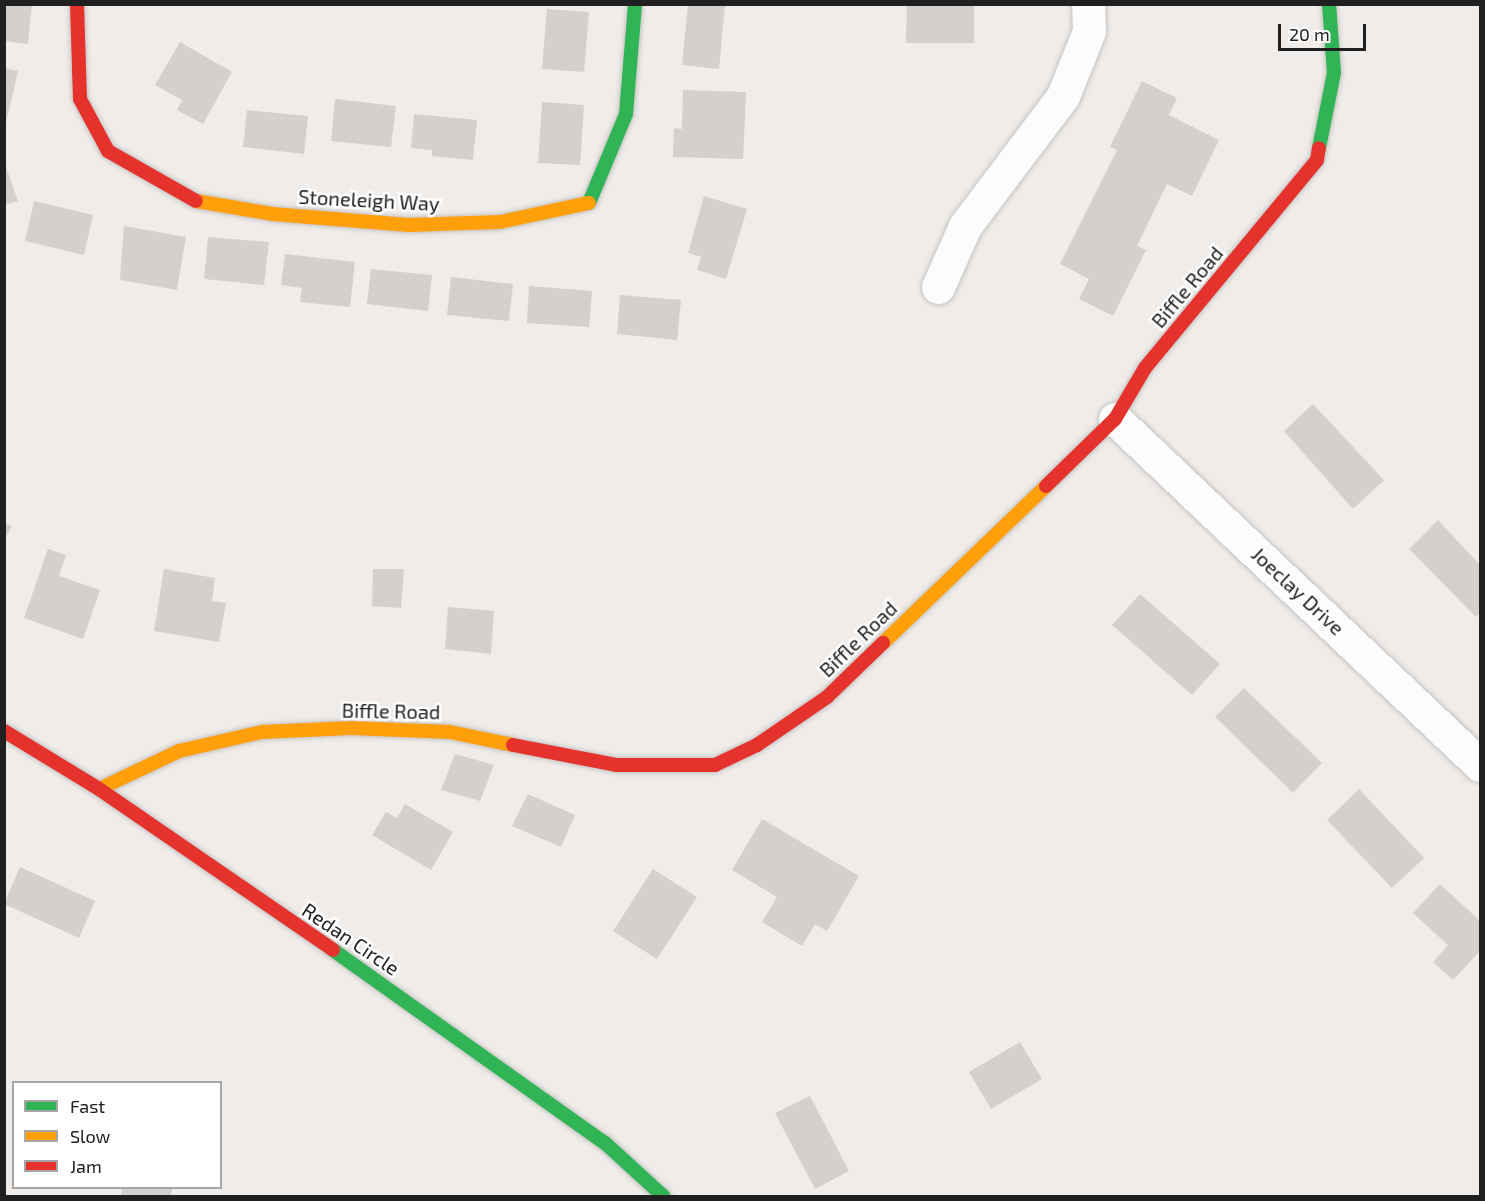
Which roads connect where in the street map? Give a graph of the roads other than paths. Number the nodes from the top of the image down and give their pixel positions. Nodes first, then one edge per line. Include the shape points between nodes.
1 (77, 4) edge
2 (635, 4) edge
3 (1088, 4) edge
4 (1329, 4) edge
5 (938, 286) dead end
6 (1115, 418) junction
7 (4, 731) edge
8 (1477, 753) edge
9 (99, 789) junction
10 (663, 1197) edge

1 - 2 street, Stoneleigh Way via 80,99 108,151 188,201 272,214 409,225 500,222 592,201 626,114
3 - 5 street via 1089,31 1063,96 965,226
4 - 6 street, Biffle Road via 1334,73 1317,160 1145,368
6 - 8 street, Joeclay Drive
6 - 9 street, Biffle Road via 827,697 757,745 715,765 617,765 450,732 351,728 262,732 178,751
7 - 9 street, Redan Circle
9 - 10 street, Redan Circle via 415,1006 605,1143

